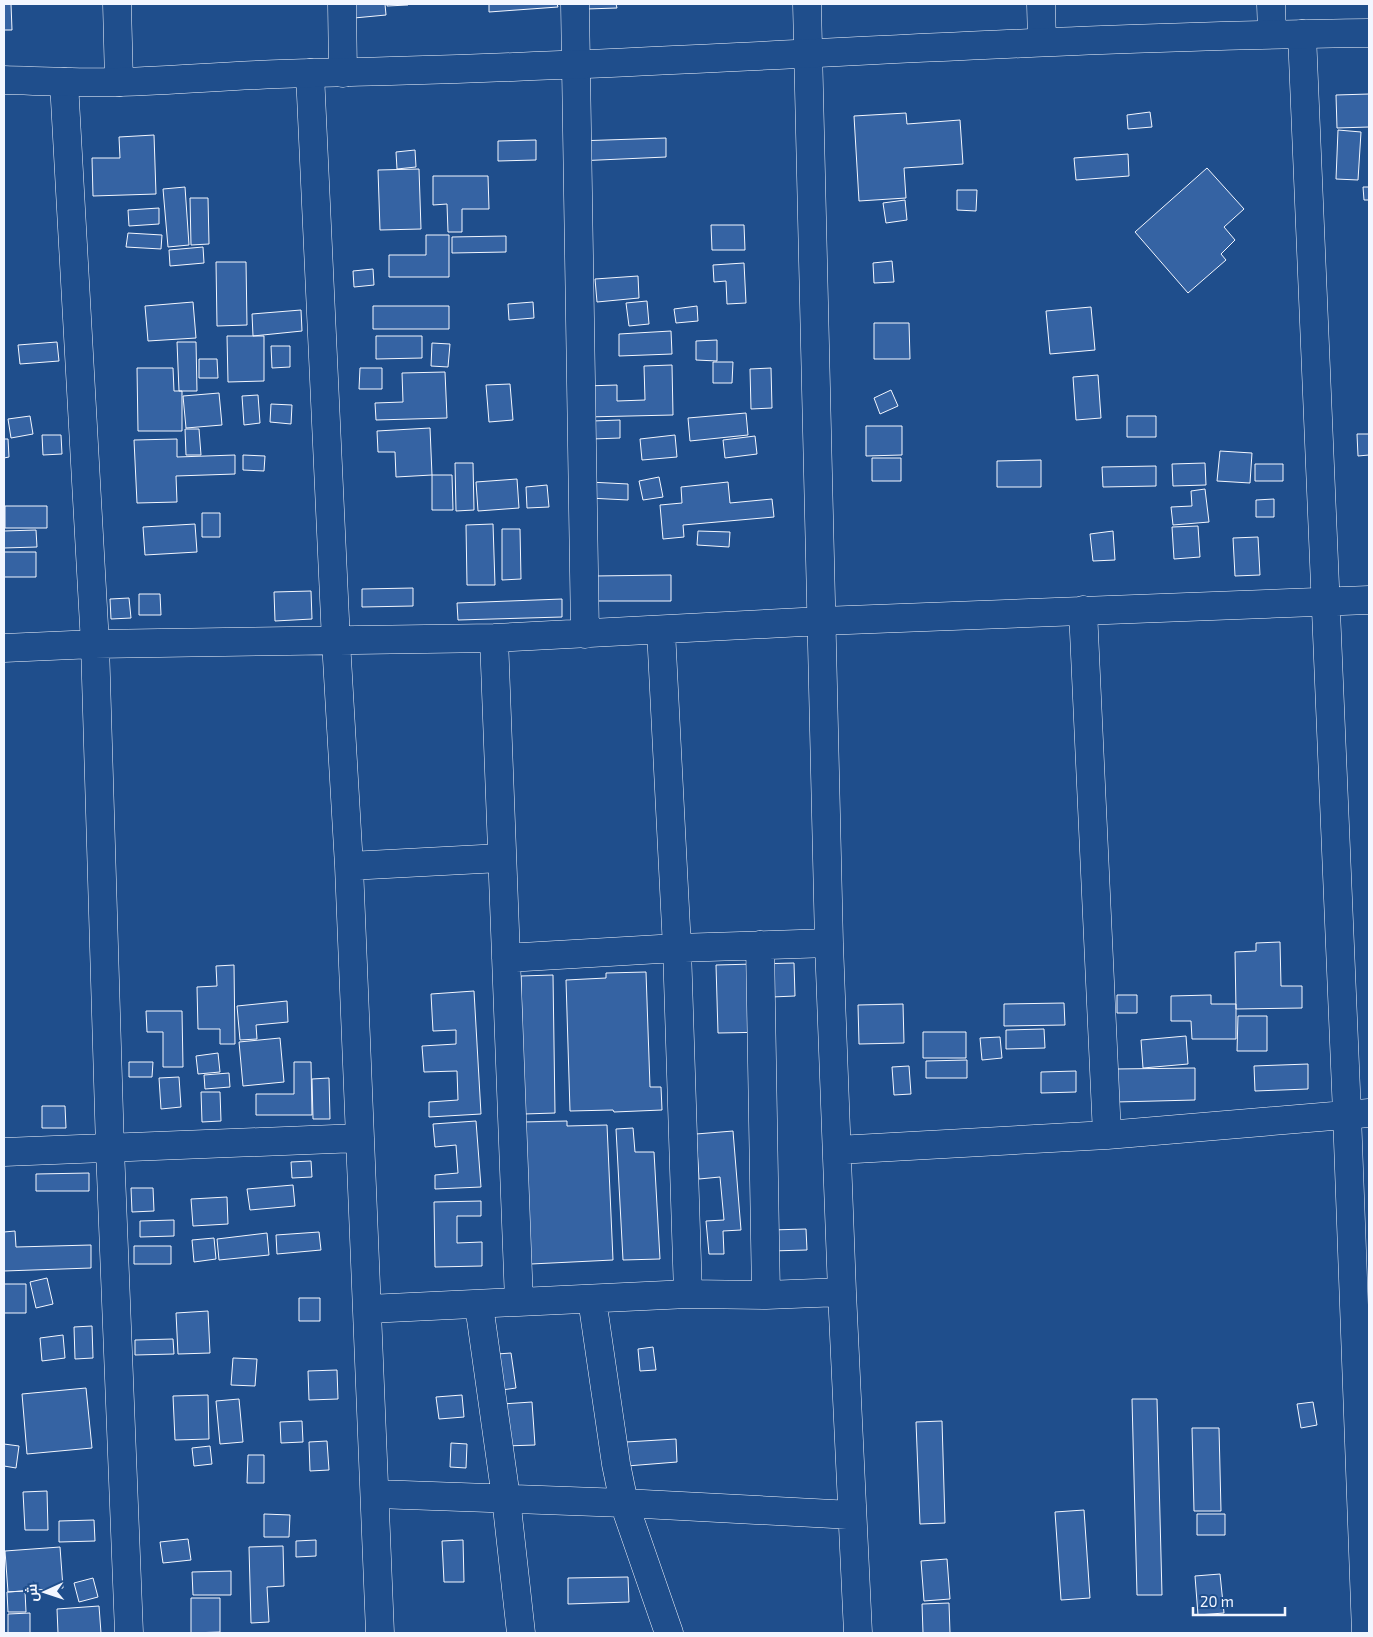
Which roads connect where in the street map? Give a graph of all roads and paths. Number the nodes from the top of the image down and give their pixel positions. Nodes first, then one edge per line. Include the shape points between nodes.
1 (117, 4) edge
2 (342, 4) edge
3 (575, 4) edge
4 (807, 4) edge
5 (1041, 4) edge
6 (1271, 4) edge
7 (1369, 33) edge
8 (1272, 34) junction
9 (1302, 34) junction
10 (1042, 42) junction
11 (807, 53) junction
12 (576, 64) junction
13 (310, 73) junction
14 (343, 73) junction
15 (4, 80) edge
16 (64, 82) junction
17 (119, 82) junction
18 (1369, 600) edge
19 (1326, 601) junction
20 (1083, 610) junction
21 (822, 621) junction
22 (662, 630) junction
23 (585, 634) junction
24 (494, 638) junction
25 (336, 641) junction
26 (95, 644) junction
27 (4, 648) edge
28 (501, 858) junction
29 (349, 866) junction
30 (829, 943) junction
31 (760, 945) junction
32 (677, 948) junction
33 (506, 958) junction
34 (1358, 1114) edge
35 (1107, 1135) junction
36 (359, 1138) junction
37 (110, 1148) junction
38 (837, 1150) junction
39 (4, 1152) edge
40 (842, 1292) junction
41 (688, 1294) junction
42 (766, 1295) junction
43 (592, 1299) junction
44 (518, 1302) junction
45 (479, 1305) junction
46 (368, 1310) junction
47 (376, 1494) junction
48 (506, 1498) junction
49 (624, 1503) junction
50 (852, 1515) junction
51 (1367, 1629) edge
52 (129, 1633) edge
53 (380, 1633) edge
54 (521, 1633) edge
55 (669, 1633) edge
56 (858, 1633) edge

1 - 17 street
2 - 14 street
3 - 12 street
4 - 11 street
5 - 10 street
6 - 8 street
7 - 9 street
8 - 9 street
8 - 10 street
9 - 19 street
10 - 11 street
11 - 12 street
11 - 21 street
12 - 14 street
12 - 23 street
13 - 14 street
13 - 17 street
13 - 25 street
15 - 16 street
16 - 17 street
16 - 26 street
18 - 19 street
19 - 20 street
19 - 34 street
20 - 21 street
20 - 35 street
21 - 22 street
21 - 30 street
22 - 23 street
22 - 32 street
23 - 24 street
24 - 25 street
24 - 28 street
25 - 26 street
25 - 29 street
26 - 27 street
26 - 37 street
28 - 29 street
28 - 33 street
29 - 36 street
30 - 31 street
30 - 38 street
31 - 32 street
31 - 42 street
32 - 33 street
32 - 41 street
33 - 44 street
34 - 35 street
34 - 51 street
35 - 38 street
36 - 37 street
36 - 46 street
37 - 39 street
37 - 52 street
38 - 40 street
40 - 42 street
40 - 50 street
41 - 42 street
41 - 43 street
43 - 44 street
43 - 49 street
44 - 45 street
45 - 46 street
45 - 48 street
46 - 47 street
47 - 48 street
47 - 53 street
48 - 49 street
48 - 54 street
49 - 50 street
49 - 55 street
50 - 56 street

